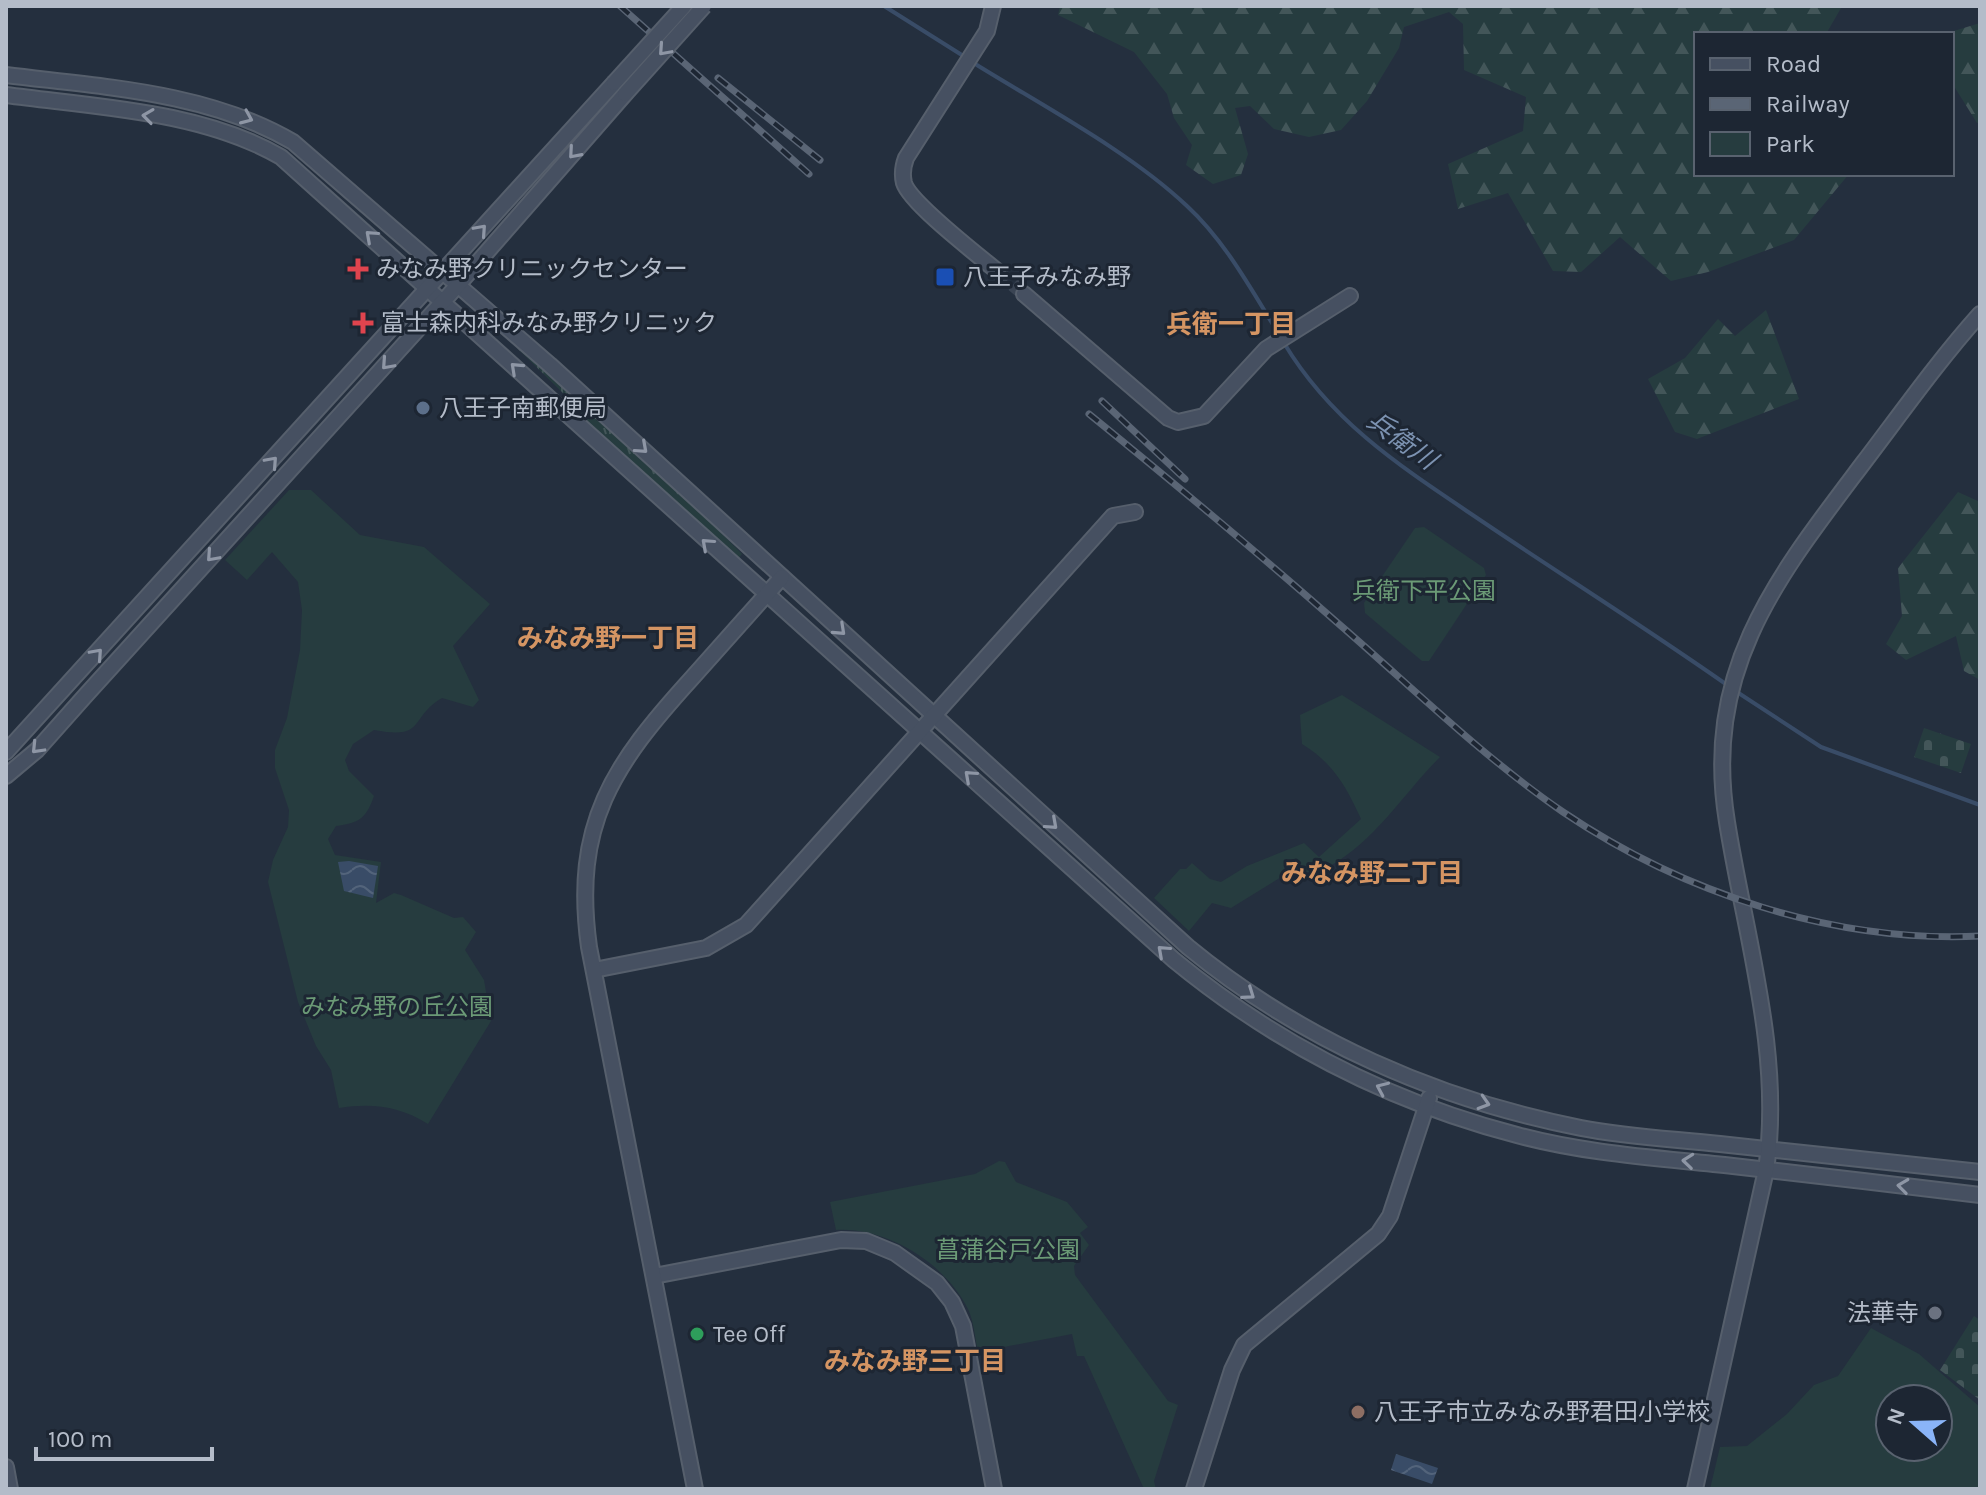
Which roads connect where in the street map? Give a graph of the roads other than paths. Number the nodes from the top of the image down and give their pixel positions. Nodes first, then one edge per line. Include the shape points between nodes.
1 (684, 6) edge
2 (704, 6) edge
3 (993, 6) edge
4 (6, 75) edge
5 (6, 95) edge
6 (997, 271) tunnel mouth
7 (443, 272) junction
8 (458, 285) junction
9 (429, 288) junction
10 (1024, 294) tunnel mouth
11 (1350, 296) dead end
12 (443, 301) junction
13 (1980, 314) edge
14 (1135, 512) dead end
15 (782, 577) junction
16 (765, 596) junction
17 (934, 716) junction
18 (920, 732) junction
19 (6, 752) edge
20 (6, 776) edge
21 (594, 970) junction
22 (1432, 1086) junction
23 (1426, 1106) junction
24 (1769, 1150) junction
25 (1766, 1170) junction
26 (1980, 1172) edge
27 (1980, 1195) edge
28 (654, 1276) junction
29 (6, 1467) edge
30 (10, 1489) edge
31 (695, 1489) edge
32 (994, 1489) edge
33 (1194, 1489) edge
34 (1695, 1489) edge

7 -> 1 street, bridge
2 -> 8 street, bridge
3 - 6 street via 990,25 906,158 903,176 917,202
4 -> 7 street via 210,105 251,119 312,157
9 -> 5 street via 299,171 255,142 206,124
7 - 8 street
7 - 9 street
8 - 12 street
8 -> 15 street
9 - 12 street
19 -> 9 street
10 - 11 street via 1178,422 1204,416 1273,344
16 -> 12 street
12 -> 20 street via 56,729
13 - 24 street via 1785,567 1754,622 1734,680 1724,747 1724,799 1769,1059
14 - 17 street via 1113,516
15 - 16 street
15 -> 17 street
16 - 18 street
16 - 21 street via 643,733 608,788 593,830 586,877 585,920
17 - 18 street
17 -> 22 street via 1213,967 1304,1028
18 - 21 street via 746,925 706,948
23 -> 18 street via 1295,1046 1214,992
21 - 28 street
22 - 23 street
22 -> 24 street via 1583,1128
25 -> 23 street via 1573,1147 1518,1136
23 - 33 street via 1390,1216 1378,1234 1254,1333 1239,1354
24 - 25 street
24 - 26 street
27 -> 25 street
25 - 34 street
28 - 31 street
28 - 32 street via 841,1240 866,1241 895,1253 937,1283 960,1317
29 - 30 street

